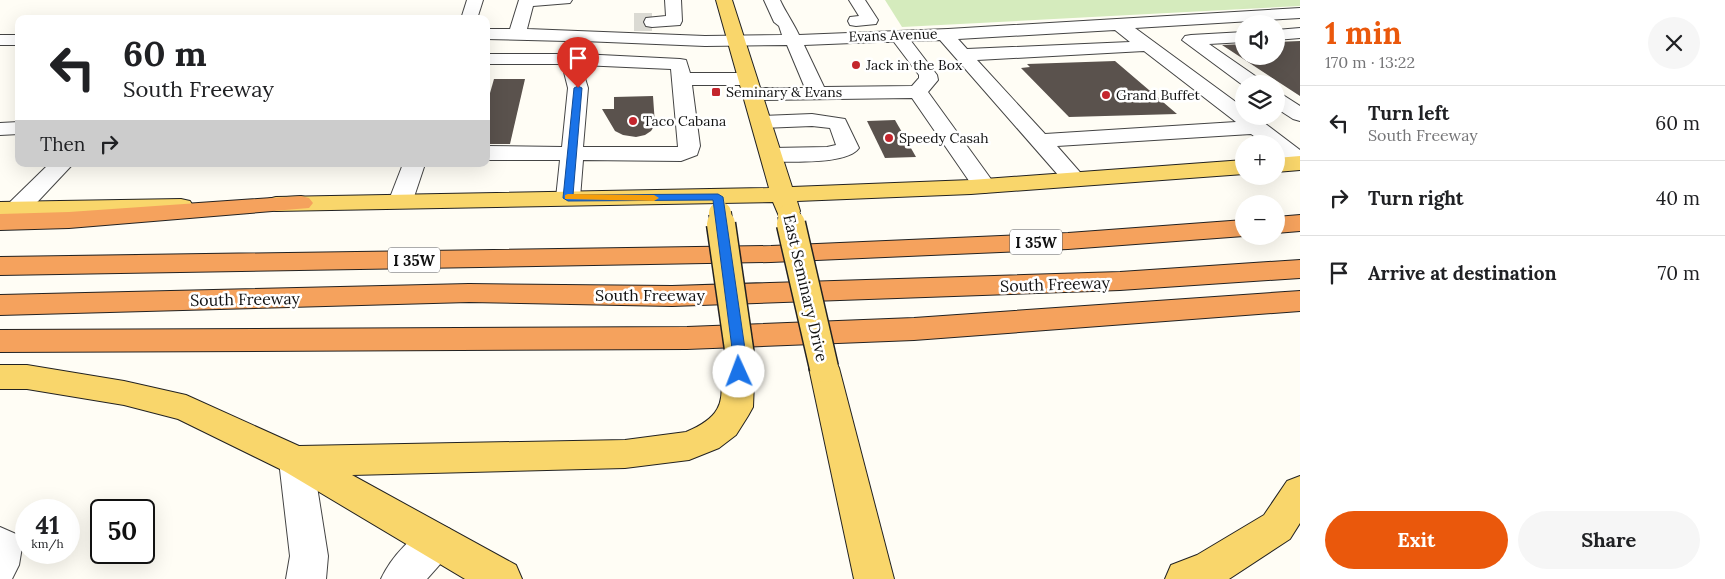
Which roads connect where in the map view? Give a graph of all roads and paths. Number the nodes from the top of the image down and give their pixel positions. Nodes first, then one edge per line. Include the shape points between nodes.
1 (475, 0) edge
2 (564, 0) edge
3 (673, 0) edge
4 (724, 0) edge
5 (772, 0) edge
6 (856, 0) edge
7 (1300, 13) edge
8 (470, 15) edge
9 (606, 21) tunnel mouth
10 (839, 21) dead end
11 (856, 21) junction
12 (652, 22) tunnel mouth
13 (784, 22) junction
14 (803, 22) dead end
15 (1118, 24) junction
16 (519, 26) junction
17 (744, 28) junction
18 (490, 33) edge
19 (943, 33) junction
20 (1300, 34) edge
21 (898, 35) junction
22 (1285, 35) edge
23 (576, 36) junction
24 (867, 36) junction
25 (1235, 38) edge
26 (794, 39) junction
27 (0, 40) edge
28 (15, 40) edge
29 (644, 40) junction
30 (1148, 46) junction
31 (962, 55) junction
32 (490, 59) edge
33 (570, 59) junction
34 (641, 62) junction
35 (1241, 75) edge
36 (683, 80) junction
37 (751, 87) junction
38 (918, 92) junction
39 (818, 93) junction
40 (1285, 105) edge
41 (1300, 115) edge
42 (762, 122) junction
43 (1257, 127) junction
44 (15, 128) edge
45 (0, 129) edge
46 (1039, 141) junction
47 (490, 153) edge
48 (572, 154) junction
49 (772, 155) junction
50 (1300, 161) edge
51 (1285, 164) edge
52 (59, 167) edge
53 (413, 167) edge
54 (1235, 168) edge
55 (1074, 179) junction
56 (984, 186) junction
57 (568, 198) junction
58 (401, 200) junction
59 (301, 203) joint
60 (719, 205) junction
61 (787, 205) junction
62 (6, 213) edge
63 (1300, 223) edge
64 (1285, 224) edge
65 (1235, 229) edge
66 (0, 266) edge
67 (1300, 269) edge
68 (1300, 301) edge
69 (0, 305) edge
70 (0, 341) edge
71 (0, 378) edge
72 (296, 461) junction
73 (1300, 492) edge
74 (437, 541) junction
75 (0, 545) edge
76 (0, 565) edge
77 (306, 579) edge
78 (401, 579) edge
79 (502, 579) edge
80 (874, 579) edge
81 (1185, 579) edge

1 - 8 street
2 - 16 street via 526,1
3 - 12 street via 674,21
4 - 17 main road, East Seminary Drive
5 - 13 street
6 - 11 street via 870,20
7 - 15 street, Evans Avenue
9 - 16 street
10 - 11 street
11 - 24 street
13 - 14 street
13 - 17 street
13 - 26 street
15 - 19 street, Evans Avenue
15 - 30 street
16 - 18 street, Evans Avenue
16 - 23 street, Evans Avenue
17 - 26 street, Evans Avenue
17 - 29 street, Evans Avenue
17 - 37 main road, East Seminary Drive
19 - 21 street, Evans Avenue
19 - 31 street
20 - 22 street
21 - 24 street, Evans Avenue
21 - 38 street via 928,75 929,80
23 - 29 street, Evans Avenue
23 - 33 street
24 - 26 street, Evans Avenue
25 - 35 street via 1191,40
26 - 39 street
27 - 28 street
29 - 34 street
30 - 31 street
30 - 43 street
31 - 46 street
32 - 33 street
33 - 34 street
33 - 48 street via 578,88
34 - 36 street via 680,64
36 - 37 street
36 - 48 street via 689,150 681,154
37 - 39 street
37 - 42 main road, East Seminary Drive
38 - 39 street
38 - 56 street
40 - 41 street
42 - 49 main road, East Seminary Drive
42 - 49 street via 812,120 838,123 848,148 828,154
43 - 46 street
43 - 50 street
44 - 45 street
46 - 55 street
47 - 48 street
48 - 57 street
49 - 61 main road, East Seminary Drive
50 - 51 main road
52 - 62 street
53 - 58 street
54 - 55 main road
55 - 56 main road
56 - 61 main road
57 - 58 main road
57 - 60 main road
58 - 59 main road
59 - 62 highway via 69,220
60 - 61 main road
60 - 72 main road, bridge via 740,356 737,407 724,425 707,438 689,446 625,454
61 - 80 main road, East Seminary Drive, bridge
63 - 64 highway
65 - 66 highway, I 35W via 1078,240 771,254
67 - 69 highway, South Freeway / I 35W via 1120,281 682,296 469,293
68 - 70 highway via 914,329 688,338
71 - 72 main road via 27,377 114,391 186,408
72 - 74 main road
72 - 77 street via 309,556
73 - 81 main road via 1277,527 1209,570
74 - 78 street
74 - 79 main road
75 - 76 street via 3,547

